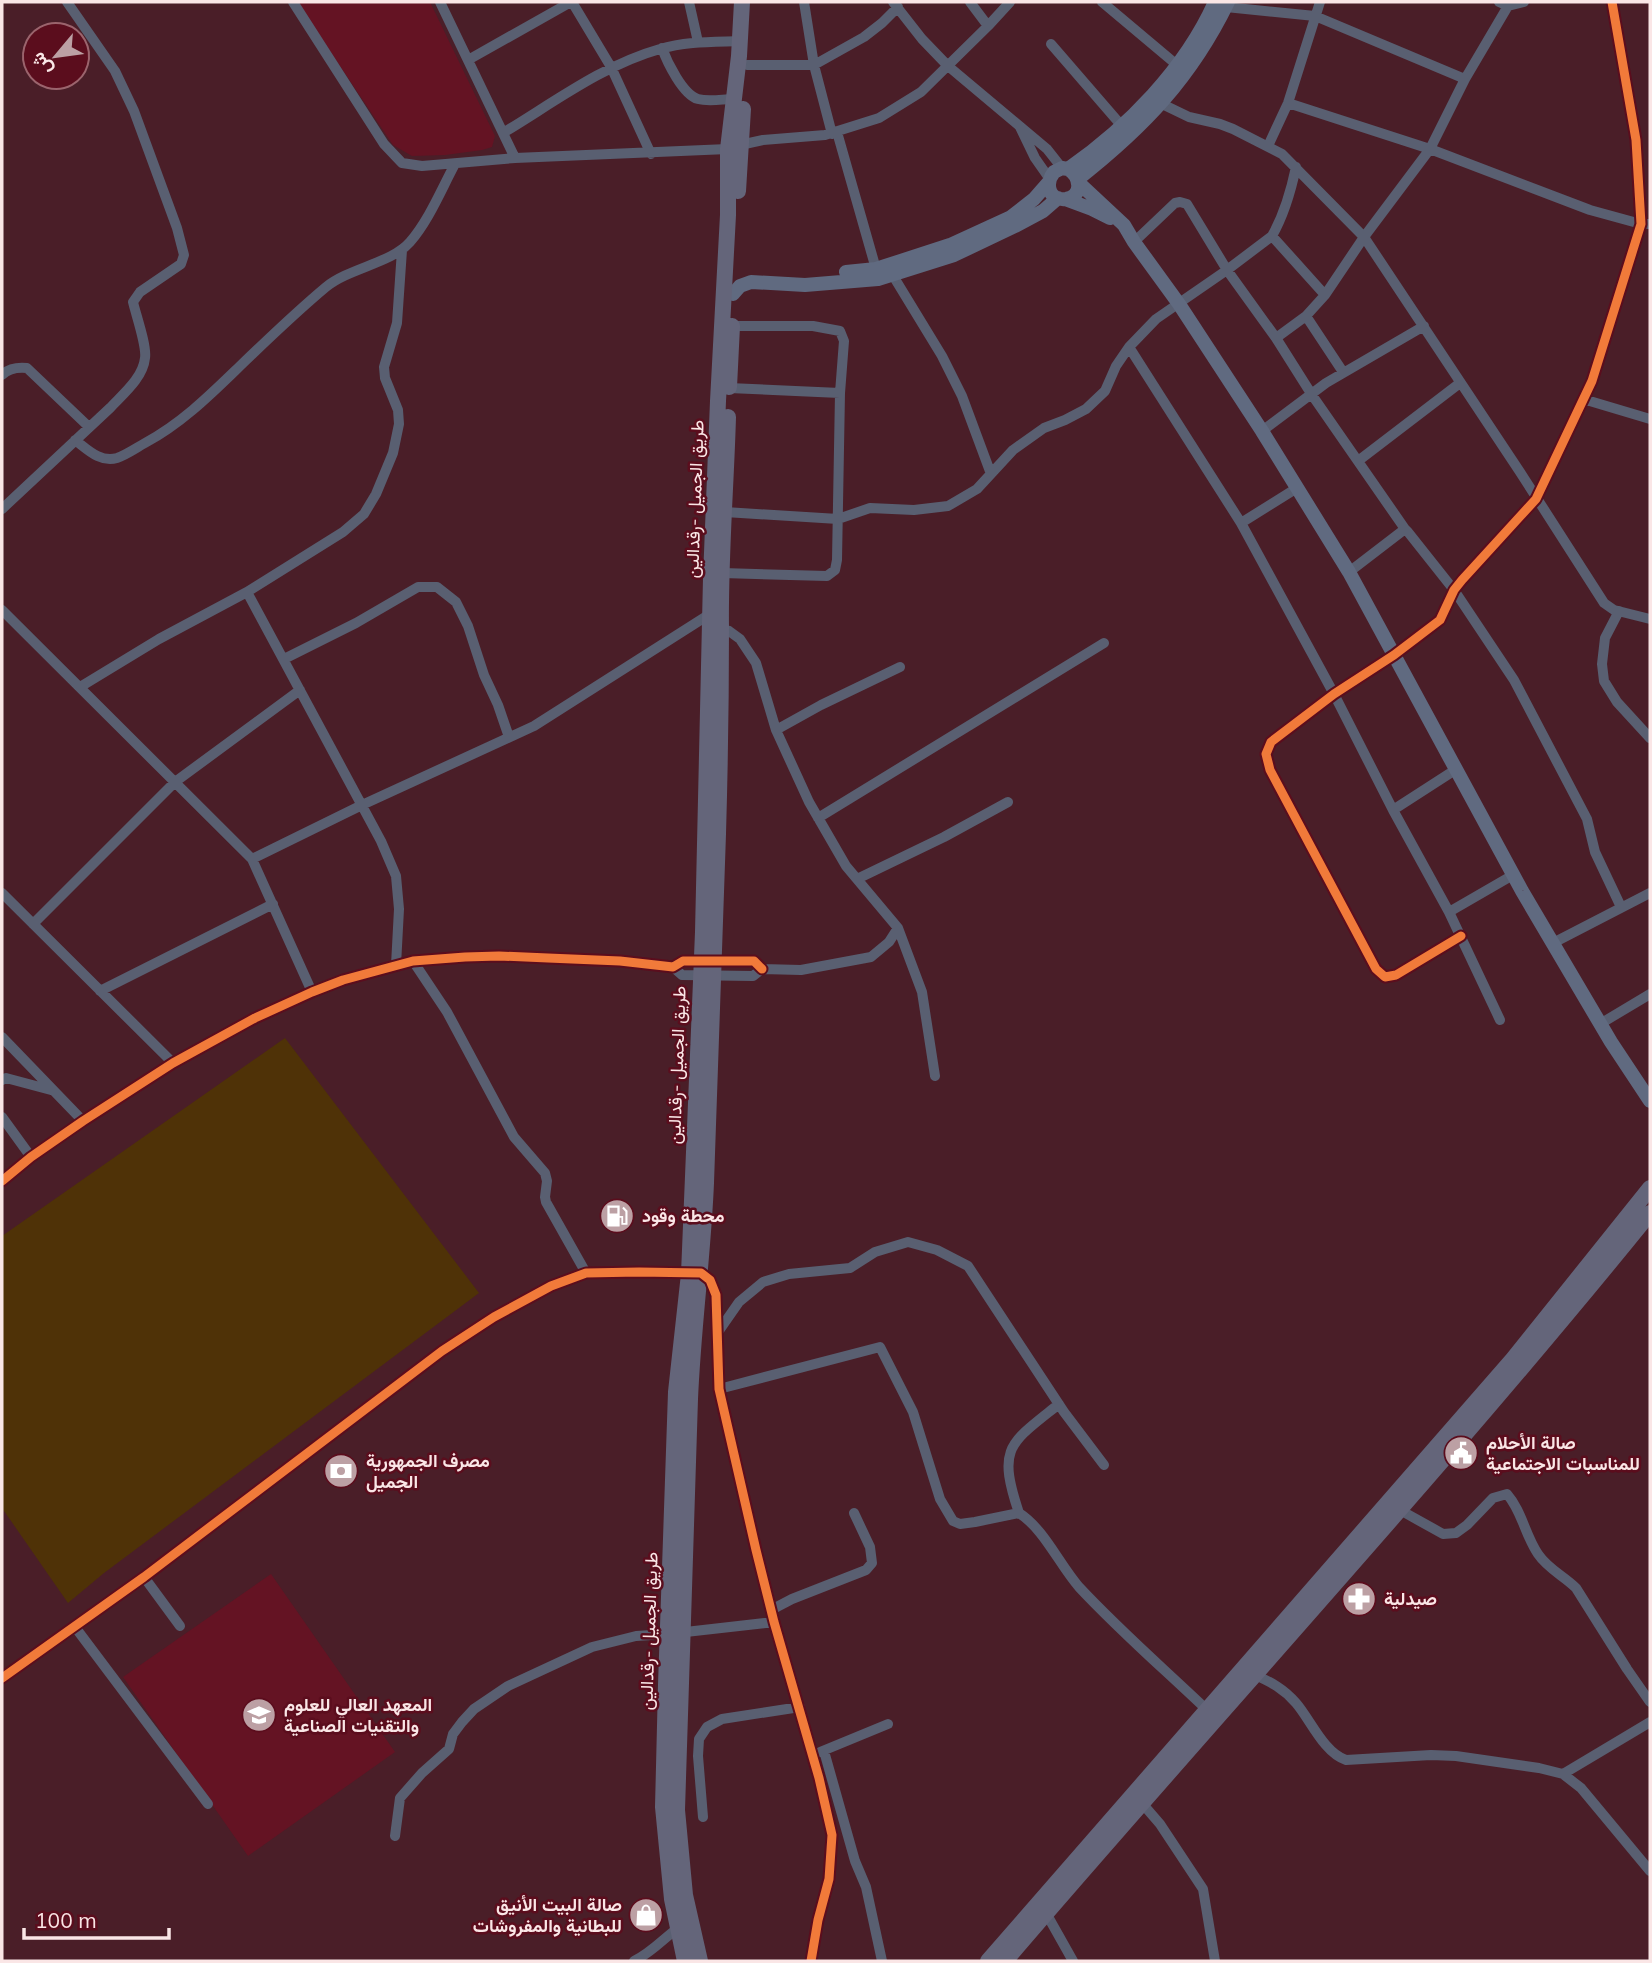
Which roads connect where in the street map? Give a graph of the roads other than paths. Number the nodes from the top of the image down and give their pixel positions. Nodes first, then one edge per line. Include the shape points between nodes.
1 (67, 2) edge
2 (293, 2) edge
3 (440, 2) edge
4 (572, 2) edge
5 (689, 2) edge
6 (742, 2) edge
7 (749, 2) edge
8 (804, 2) edge
9 (970, 2) edge
10 (1010, 2) edge
11 (1102, 2) edge
12 (1320, 2) edge
13 (1524, 2) edge
14 (1612, 2) edge
15 (1220, 3) edge
16 (1503, 4) edge
17 (895, 5) edge
18 (1315, 16) junction
19 (988, 26) junction
20 (741, 41) junction
21 (698, 42) junction
22 (1051, 44) dead end
23 (662, 48) junction
24 (468, 60) junction
25 (747, 65) junction
26 (814, 65) junction
27 (1177, 65) junction
28 (948, 66) junction
29 (611, 67) junction
30 (1465, 79) junction
31 (733, 99) junction
32 (1288, 103) junction
33 (1162, 104) junction
34 (1121, 125) junction
35 (1020, 127) junction
36 (503, 133) junction
37 (835, 133) junction
38 (1268, 146) junction
39 (734, 147) junction
40 (1430, 149) junction
41 (652, 154) junction
42 (515, 158) junction
43 (455, 164) junction
44 (1296, 167) junction
45 (1072, 175) junction
46 (1049, 181) junction
47 (1061, 198) junction
48 (1646, 224) edge
49 (1124, 225) junction
50 (1272, 236) junction
51 (1364, 237) junction
52 (1134, 242) junction
53 (402, 250) junction
54 (876, 269) junction
55 (1227, 270) junction
56 (891, 274) junction
57 (729, 276) junction
58 (733, 294) junction
59 (1325, 295) junction
60 (1179, 304) junction
61 (1306, 316) junction
62 (733, 326) junction
63 (1424, 326) junction
64 (1276, 338) junction
65 (1129, 346) junction
66 (1343, 372) junction
67 (2, 375) edge
68 (1460, 383) junction
69 (729, 388) junction
70 (840, 393) junction
71 (1312, 395) junction
72 (1583, 399) junction
73 (1650, 419) edge
74 (89, 427) junction
75 (1262, 431) junction
76 (75, 440) junction
77 (1358, 461) junction
78 (990, 474) junction
79 (1297, 488) junction
80 (1536, 499) junction
81 (2, 509) edge
82 (725, 512) junction
83 (838, 519) junction
84 (1241, 523) junction
85 (1405, 529) junction
86 (1349, 572) junction
87 (722, 573) junction
88 (1454, 590) junction
89 (247, 592) junction
90 (2, 610) edge
91 (1619, 611) junction
92 (710, 614) junction
93 (1650, 619) edge
94 (720, 629) junction
95 (1104, 643) dead end
96 (1394, 655) junction
97 (284, 659) junction
98 (900, 667) dead end
99 (80, 687) junction
100 (300, 690) junction
101 (1334, 694) junction
102 (776, 730) junction
103 (509, 737) junction
104 (1650, 738) edge
105 (1455, 770) junction
106 (175, 782) junction
107 (1008, 802) dead end
108 (362, 805) junction
109 (1393, 810) junction
110 (818, 818) junction
111 (252, 859) junction
112 (1513, 876) junction
113 (857, 879) junction
114 (2, 893) edge
115 (1650, 893) edge
116 (273, 904) junction
117 (1621, 907) junction
118 (1449, 912) junction
119 (33, 924) junction
120 (898, 928) junction
121 (1461, 936) junction
122 (1553, 943) junction
123 (413, 961) junction
124 (396, 965) junction
125 (673, 967) junction
126 (707, 968) junction
127 (762, 969) junction
128 (100, 991) junction
129 (312, 992) junction
130 (1650, 994) edge
131 (1500, 1020) dead end
132 (1600, 1024) junction
133 (2, 1037) edge
134 (173, 1063) junction
135 (935, 1076) dead end
136 (2, 1080) edge
137 (54, 1091) junction
138 (1650, 1101) edge
139 (2, 1116) edge
140 (83, 1121) junction
141 (31, 1157) junction
142 (2, 1181) edge
143 (1650, 1188) edge
144 (1650, 1213) edge
145 (586, 1273) junction
146 (695, 1274) junction
147 (716, 1335) junction
148 (719, 1389) junction
149 (1059, 1404) junction
150 (1104, 1465) dead end
151 (1400, 1510) junction
152 (855, 1513) dead end
153 (1018, 1513) junction
154 (144, 1577) junction
155 (771, 1610) junction
156 (774, 1622) junction
157 (180, 1626) dead end
158 (75, 1627) junction
159 (675, 1633) junction
160 (1255, 1675) junction
161 (2, 1678) edge
162 (1650, 1702) edge
163 (800, 1707) junction
164 (1207, 1710) junction
165 (1650, 1721) edge
166 (888, 1724) dead end
167 (824, 1751) junction
168 (812, 1754) junction
169 (1563, 1774) junction
170 (1141, 1802) junction
171 (208, 1804) dead end
172 (703, 1817) dead end
173 (395, 1836) dead end
174 (1650, 1871) edge
175 (1046, 1913) junction
176 (678, 1928) junction
177 (634, 1961) edge
178 (685, 1961) edge
179 (700, 1961) edge
180 (811, 1961) edge
181 (882, 1961) edge
182 (988, 1961) edge
183 (1005, 1961) edge
184 (1073, 1961) edge
185 (1214, 1961) edge

1 - 74 street via 116,71 184,255 181,264 133,302 146,356 141,372
2 - 43 street via 384,144 402,163
3 - 24 street
4 - 24 street
4 - 29 street
5 - 21 street
6 - 20 main road, طريق الجميل -رقدالين
7 - 25 main road, طريق الجميل -رقدالين
8 - 26 street
9 - 19 street
10 - 19 street
11 - 27 street
12 - 18 street
13 - 16 street
14 - 48 street
15 - 18 street
15 - 27 street
15 - 33 street via 1200,54
16 - 30 street
17 - 26 street via 882,23
17 - 28 street
18 - 30 street
18 - 32 street
19 - 28 street
20 - 21 street
20 - 31 main road, طريق الجميل -رقدالين
21 - 23 street
22 - 34 street
23 - 29 street
23 - 31 street via 689,93 696,98
24 - 36 street
25 - 26 street
25 - 39 main road, طريق الجميل -رقدالين
26 - 37 street
27 - 34 street
28 - 35 street
28 - 37 street via 921,92 879,118
29 - 36 street
29 - 41 street
30 - 40 street
31 - 39 main road, طريق الجميل -رقدالين
32 - 38 street
32 - 40 street
33 - 38 street
33 - 45 street via 1106,157
34 - 45 street via 1083,158
35 - 45 street
35 - 46 street
36 - 42 street
37 - 39 street
37 - 54 street
38 - 44 street
39 - 41 street
39 - 57 main road, طريق الجميل -رقدالين
40 - 48 street via 1590,210
40 - 51 street
41 - 42 street
42 - 43 street
43 - 53 street
44 - 50 street via 1290,197
44 - 51 street
45 - 46 street via 1054,172
45 - 47 street via 1077,190 1073,196
45 - 49 street
46 - 47 street via 1049,189
46 - 54 street via 1011,217 950,246
47 - 49 street
47 - 56 street via 954,255
48 - 72 street
49 - 52 street
50 - 55 street
50 - 59 street
51 - 59 street
51 - 63 street
52 - 55 street via 1175,203 1187,204
52 - 60 street
53 - 76 street via 330,284 168,430 118,458 98,457
53 - 89 street via 397,323 384,367 399,424 376,494 364,514 343,532
54 - 57 street via 805,277
55 - 60 street
55 - 64 street
56 - 58 street via 805,285 751,282
56 - 78 street via 962,396
57 - 58 main road, طريق الجميل -رقدالين
57 - 92 main road, طريق الجميل -رقدالين via 718,401
58 - 62 main road, طريق الجميل -رقدالين
59 - 61 street
60 - 65 street
60 - 75 street
61 - 64 street
61 - 66 street
62 - 69 main road, طريق الجميل -رقدالين
62 - 70 street via 840,331 844,341
63 - 66 street
63 - 68 street
64 - 71 street
65 - 78 street via 1105,391 1086,409 1044,428
65 - 84 street
66 - 71 street
67 - 74 street via 15,367 27,368
68 - 77 street
68 - 80 street
69 - 70 street
69 - 82 main road, طريق الجميل -رقدالين
70 - 83 street
71 - 75 street
71 - 77 street
72 - 73 street
72 - 80 street
74 - 76 street
75 - 79 street
76 - 81 street
77 - 85 street
78 - 83 street via 977,489 948,506 870,508
79 - 84 street
79 - 86 street
80 - 88 street
80 - 91 street via 1604,603
82 - 83 street
82 - 87 main road, طريق الجميل -رقدالين
83 - 87 street via 835,570 827,576
84 - 101 street
85 - 86 street
85 - 88 street
86 - 96 street
87 - 94 main road, طريق الجميل -رقدالين
88 - 96 street via 1440,620
88 - 117 street via 1514,680 1587,819 1595,852
89 - 97 street
89 - 99 street
90 - 99 street
91 - 93 street
91 - 104 street via 1605,638 1604,681
92 - 103 street via 534,726
92 - 126 main road, طريق الجميل -رقدالين via 703,932
94 - 102 street via 740,639 756,663
94 - 126 main road, طريق الجميل -رقدالين via 721,732
95 - 110 street
96 - 101 street
96 - 105 street
97 - 100 street
97 - 103 street via 418,587 437,587 456,602 468,626
98 - 102 street
99 - 106 street
100 - 106 street
100 - 108 street
101 - 109 street
101 - 121 street via 1271,742 1266,754 1270,770 1376,969 1385,977
102 - 110 street
103 - 108 street
105 - 109 street
105 - 112 street
106 - 111 street
106 - 119 street
107 - 113 street
108 - 111 street
108 - 124 street via 396,876
109 - 118 street
110 - 113 street
111 - 116 street
112 - 118 street
112 - 122 street
113 - 120 street
114 - 119 street
115 - 117 street
116 - 128 street
116 - 129 street
117 - 122 street
118 - 121 street
119 - 128 street
120 - 127 street via 871,957 801,970
120 - 135 street via 922,992
121 - 131 street
122 - 132 street
123 - 124 street
123 - 125 street via 499,956
123 - 145 street via 447,1012 514,1137 545,1173 546,1202
124 - 129 street
125 - 126 street via 683,961
125 - 126 street via 682,975
126 - 127 street via 752,976
126 - 127 street via 754,961
126 - 146 main road, طريق الجميل -رقدالين
128 - 134 street
129 - 134 street
130 - 132 street
132 - 138 street
133 - 137 street
134 - 140 street
136 - 137 street
137 - 140 street
139 - 141 street
140 - 141 street
141 - 142 street
143 - 164 main road via 1513,1359
144 - 151 main road
145 - 146 street
145 - 154 street via 551,1286 442,1351
146 - 147 street via 709,1280 716,1295
146 - 159 main road, طريق الجميل -رقدالين via 676,1392
147 - 148 street
147 - 149 street via 739,1302 763,1282 789,1274 850,1268 875,1252 908,1242 968,1266
148 - 153 street via 880,1347 913,1412 940,1499 953,1521 960,1524
148 - 155 street
149 - 150 street
149 - 153 street via 1011,1447 1009,1483
151 - 160 main road
151 - 162 street via 1443,1534 1456,1533 1493,1498 1507,1494 1538,1553 1576,1588
152 - 155 street via 870,1547 872,1563 866,1570
153 - 164 street via 1031,1520 1076,1584 1112,1622
154 - 157 street
154 - 158 street
155 - 156 street
156 - 159 street
156 - 163 street
158 - 161 street
158 - 171 street
159 - 173 street via 636,1636 592,1647 508,1686 474,1709 453,1734 449,1749 400,1798
159 - 176 main road, طريق الجميل -رقدالين via 663,1807
159 - 179 main road, طريق الجميل -رقدالين via 677,1810 685,1895
160 - 169 street via 1288,1695 1341,1758 1456,1756
160 - 170 main road
163 - 168 street
163 - 172 street via 722,1719 707,1727 699,1739 698,1756
164 - 182 main road
165 - 169 street
166 - 167 street
167 - 168 street
167 - 181 street via 866,1887
168 - 180 street via 832,1835 829,1879
169 - 174 street via 1581,1788
170 - 175 main road
170 - 185 street via 1203,1889
175 - 183 main road
175 - 184 street
176 - 177 street via 652,1952
176 - 178 main road, طريق الجميل -رقدالين

